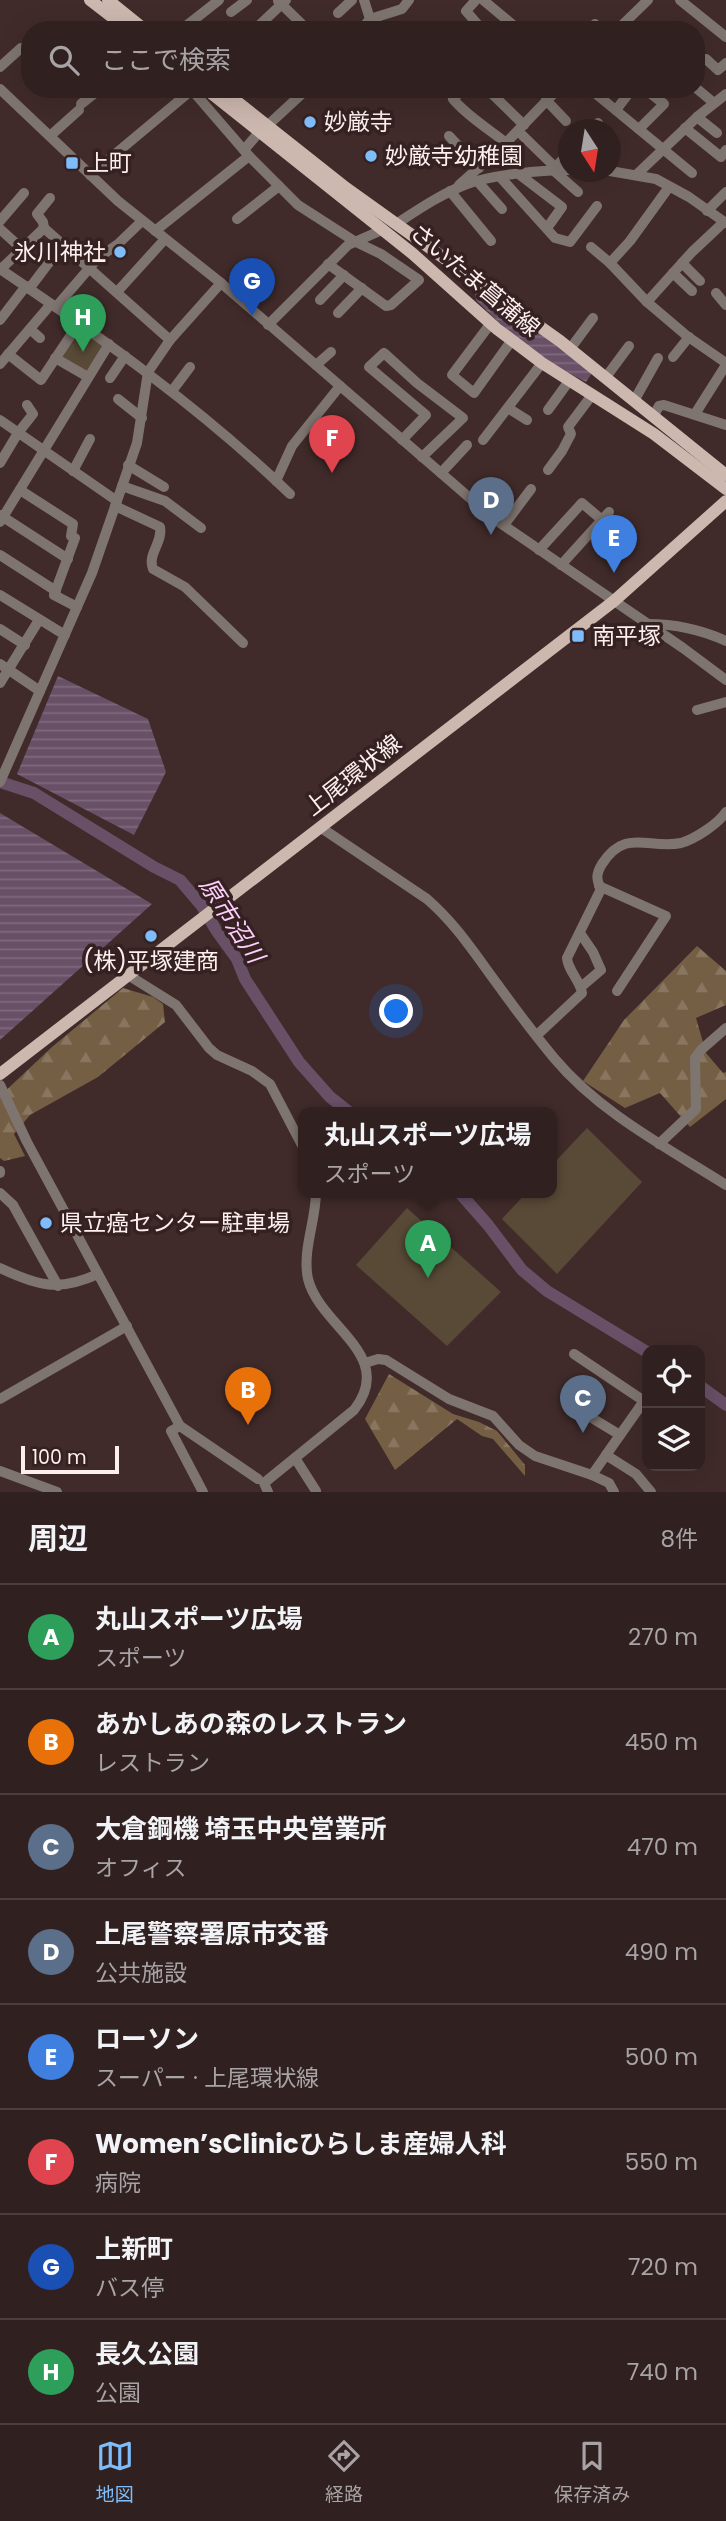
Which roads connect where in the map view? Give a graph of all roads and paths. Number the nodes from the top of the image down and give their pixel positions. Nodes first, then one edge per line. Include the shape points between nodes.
1 (90, 0) edge
2 (108, 0) edge
3 (219, 0) edge
4 (247, 0) edge
5 (352, 0) edge
6 (364, 0) edge
7 (409, 0) edge
8 (475, 0) edge
9 (484, 0) edge
10 (648, 0) edge
11 (680, 0) edge
12 (282, 1) edge
13 (231, 12) dead end
14 (338, 13) dead end
15 (370, 19) joint
16 (117, 21) edge
17 (134, 21) edge
18 (192, 21) edge
19 (263, 21) edge
20 (300, 21) edge
21 (475, 21) edge
22 (508, 21) edge
23 (626, 21) edge
24 (726, 37) edge
25 (21, 49) edge
26 (706, 58) dead end
27 (726, 63) edge
28 (0, 67) edge
29 (705, 91) edge
30 (1, 93) edge
31 (90, 98) edge
32 (182, 98) edge
33 (199, 98) edge
34 (219, 98) edge
35 (233, 98) edge
36 (297, 98) edge
37 (454, 98) edge
38 (496, 98) edge
39 (547, 98) edge
40 (554, 98) edge
41 (601, 98) edge
42 (625, 98) edge
43 (656, 98) edge
44 (722, 98) edge
45 (616, 110) junction
46 (697, 117) junction
47 (565, 119) edge
48 (264, 128) junction
49 (521, 128) junction
50 (685, 128) junction
51 (639, 129) junction
52 (717, 133) dead end
53 (50, 136) junction
54 (449, 136) dead end
55 (506, 143) junction
56 (663, 149) junction
57 (726, 150) edge
58 (247, 153) junction
59 (558, 165) edge
60 (478, 168) junction
61 (554, 169) junction
62 (558, 169) edge
63 (621, 172) edge
64 (692, 173) dead end
65 (637, 174) junction
66 (90, 175) junction
67 (520, 175) junction
68 (501, 178) junction
69 (478, 182) junction
70 (278, 186) junction
71 (669, 187) junction
72 (452, 191) junction
73 (578, 192) dead end
74 (726, 192) edge
75 (24, 193) dead end
76 (50, 198) dead end
77 (597, 206) dead end
78 (502, 209) dead end
79 (707, 211) junction
80 (237, 219) dead end
81 (0, 221) edge
82 (142, 221) junction
83 (396, 224) junction
84 (725, 224) edge
85 (44, 228) junction
86 (547, 228) junction
87 (0, 229) edge
88 (382, 230) junction
89 (155, 231) junction
90 (165, 239) junction
91 (354, 241) junction
92 (491, 241) dead end
93 (63, 244) junction
94 (591, 247) dead end
95 (22, 249) junction
96 (610, 263) junction
97 (682, 263) junction
98 (328, 264) junction
99 (90, 267) junction
100 (0, 270) edge
101 (673, 273) junction
102 (344, 275) junction
103 (700, 281) dead end
104 (221, 284) junction
105 (483, 285) junction
106 (27, 288) junction
107 (362, 288) junction
108 (692, 291) dead end
109 (117, 292) junction
110 (716, 293) dead end
111 (320, 300) dead end
112 (647, 302) junction
113 (54, 305) junction
114 (470, 305) junction
115 (726, 305) edge
116 (338, 313) dead end
117 (593, 318) dead end
118 (0, 320) edge
119 (79, 323) junction
120 (491, 323) junction
121 (268, 325) junction
122 (30, 329) junction
123 (689, 337) junction
124 (40, 338) dead end
125 (170, 340) junction
126 (512, 340) junction
127 (109, 344) junction
128 (629, 346) dead end
129 (570, 349) junction
130 (331, 352) dead end
131 (8, 354) junction
132 (125, 356) junction
133 (673, 357) dead end
134 (55, 358) junction
135 (658, 358) dead end
136 (541, 363) junction
137 (0, 364) edge
138 (726, 364) edge
139 (316, 365) junction
140 (190, 367) dead end
141 (148, 372) junction
142 (602, 375) junction
143 (88, 377) junction
144 (110, 378) dead end
145 (569, 381) junction
146 (340, 386) junction
147 (172, 391) junction
148 (588, 393) junction
149 (118, 399) dead end
150 (634, 401) junction
151 (27, 405) dead end
152 (508, 408) junction
153 (548, 410) dead end
154 (695, 414) junction
155 (653, 417) junction
156 (142, 418) junction
157 (0, 420) edge
158 (527, 420) dead end
159 (726, 425) edge
160 (18, 433) junction
161 (90, 439) dead end
162 (402, 439) junction
163 (483, 440) dead end
164 (467, 446) dead end
165 (44, 451) junction
166 (422, 457) junction
167 (0, 463) edge
168 (128, 465) junction
169 (548, 470) dead end
170 (73, 471) junction
171 (441, 473) junction
172 (726, 475) edge
173 (276, 481) junction
174 (122, 486) junction
175 (164, 487) dead end
176 (531, 489) dead end
177 (726, 489) edge
178 (20, 490) junction
179 (290, 494) dead end
180 (726, 501) edge
181 (116, 503) junction
182 (1, 518) edge
183 (504, 526) junction
184 (201, 528) dead end
185 (539, 550) junction
186 (0, 555) edge
187 (68, 559) junction
188 (561, 565) junction
189 (56, 591) junction
190 (0, 595) edge
191 (614, 601) junction
192 (77, 607) junction
193 (39, 620) junction
194 (648, 624) junction
195 (0, 629) edge
196 (65, 635) junction
197 (726, 641) edge
198 (243, 643) dead end
199 (25, 645) junction
200 (5, 667) edge
201 (726, 680) edge
202 (0, 684) edge
203 (40, 691) junction
204 (726, 702) edge
205 (697, 710) dead end
206 (0, 782) edge
207 (726, 812) edge
208 (320, 827) junction
209 (599, 886) junction
210 (580, 933) junction
211 (128, 975) junction
212 (581, 987) junction
213 (617, 991) dead end
214 (726, 1028) edge
215 (537, 1035) junction
216 (0, 1074) edge
217 (0, 1085) edge
218 (298, 1138) edge
219 (659, 1144) junction
220 (726, 1185) edge
221 (0, 1193) edge
222 (315, 1198) edge
223 (0, 1268) edge
224 (98, 1274) junction
225 (58, 1286) junction
226 (127, 1326) junction
227 (574, 1354) dead end
228 (365, 1363) junction
229 (0, 1399) edge
230 (567, 1403) dead end
231 (180, 1426) junction
232 (620, 1435) junction
233 (606, 1455) junction
234 (295, 1458) junction
235 (0, 1471) edge
236 (592, 1475) junction
237 (258, 1479) dead end
238 (316, 1491) edge
239 (57, 1492) edge
240 (203, 1492) edge
241 (268, 1492) edge
242 (614, 1492) edge
243 (651, 1492) edge

1 - 16 main road
2 - 17 main road
3 - 18 street
4 - 13 street
5 - 14 street
6 - 15 street
7 - 15 street via 402,9
8 - 21 street via 466,11
9 - 22 street
10 - 23 street
11 - 24 street
12 - 19 street
12 - 20 street
25 - 28 street
26 - 27 street via 718,70
29 - 44 street
30 - 53 street
31 - 53 street
32 - 66 street
33 - 58 street
34 - 48 main road, さいたま菖蒲線
35 - 48 main road, さいたま菖蒲線
36 - 48 street
37 - 55 street via 467,115
38 - 49 street
39 - 49 street
40 - 47 street
41 - 45 street
42 - 45 street
43 - 51 street via 664,104
44 - 46 street
45 - 51 street
46 - 50 street
46 - 52 street
48 - 58 street
48 - 83 main road, さいたま菖蒲線
48 - 88 main road, さいたま菖蒲線
49 - 55 street
49 - 61 street
50 - 56 street
50 - 57 street via 720,157
51 - 56 street
53 - 66 street
54 - 60 street
55 - 60 street
56 - 64 street
56 - 65 street
58 - 70 street
58 - 89 street
59 - 61 street
60 - 72 street
61 - 62 street
61 - 67 street
61 - 73 street
63 - 65 street
65 - 71 street
66 - 82 street
67 - 68 street
67 - 86 street via 562,207
68 - 69 street
68 - 86 street
69 - 72 street
69 - 78 street
70 - 80 street
70 - 91 street via 298,205
71 - 79 street
71 - 96 street
72 - 83 street
72 - 92 street
74 - 79 street
75 - 81 street
76 - 85 street via 37,214
77 - 86 street via 570,242 555,238
79 - 84 street
82 - 89 street
82 - 99 street
83 - 105 main road, さいたま菖蒲線
84 - 97 street
85 - 93 street
85 - 95 street
87 - 95 street
88 - 91 street
88 - 114 main road, さいたま菖蒲線
89 - 90 street
90 - 104 street
90 - 109 street
91 - 98 street
91 - 107 street via 419,280 386,306
93 - 99 street
93 - 106 street
94 - 96 street
95 - 100 street
96 - 112 street
97 - 101 street
97 - 103 street
98 - 102 street
98 - 121 street
99 - 109 street
99 - 113 street
100 - 106 street
101 - 108 street
101 - 112 street
102 - 107 street
102 - 111 street
104 - 121 street
104 - 125 street
105 - 114 main road via 471,289
105 - 129 main road, さいたま菖蒲線
106 - 113 street
106 - 118 street
107 - 116 street
109 - 125 street
110 - 115 street
112 - 123 street
113 - 119 street
113 - 122 street
114 - 120 main road, さいたま菖蒲線
117 - 129 street
119 - 127 street
119 - 134 street
120 - 126 main road, さいたま菖蒲線
120 - 126 street via 452,375 474,393
121 - 139 street
122 - 124 street
122 - 131 street
123 - 133 street
123 - 138 street
125 - 141 street
126 - 136 main road, さいたま菖蒲線
127 - 132 street
127 - 143 street
128 - 142 street
129 - 142 main road, さいたま菖蒲線
130 - 139 street
131 - 134 street via 41,380
131 - 137 street
132 - 141 street
132 - 144 street
134 - 143 street
135 - 150 street
136 - 145 main road, さいたま菖蒲線
136 - 152 street
138 - 154 street
139 - 146 street
140 - 147 street
141 - 147 street
141 - 156 street
142 - 148 main road via 597,389
142 - 150 main road, さいたま菖蒲線
143 - 165 street
145 - 148 main road, さいたま菖蒲線
145 - 153 street
146 - 162 street
146 - 173 street via 292,446
147 - 173 street
148 - 169 street via 568,427 571,434
148 - 177 main road, さいたま菖蒲線 via 675,449
149 - 156 street
150 - 155 main road, さいたま菖蒲線
151 - 160 street via 33,415
152 - 158 street
152 - 163 street
154 - 155 street via 664,405
154 - 159 street
155 - 172 main road, さいたま菖蒲線
156 - 168 street
157 - 160 street
160 - 165 street
160 - 167 street
161 - 170 street
162 - 166 street
162 - 166 street via 426,415 369,367 384,353 463,418
164 - 171 street
165 - 170 street
165 - 178 street
166 - 171 street
168 - 174 street
168 - 175 street
170 - 181 street
171 - 183 street
173 - 179 street
174 - 181 street
174 - 184 street via 165,501
176 - 183 street
178 - 182 street
178 - 187 street via 73,524 71,536 75,538
180 - 191 main road, 上尾環状線
181 - 192 street
181 - 198 street via 160,527 162,536 150,560 152,569 185,587
182 - 187 street
183 - 185 street
185 - 188 street
185 - 188 street via 582,503 606,516
186 - 189 street
187 - 189 street
188 - 191 street
189 - 192 street via 54,596
190 - 193 street
191 - 194 street
191 - 208 main road, 上尾環状線
192 - 196 street
193 - 196 street
193 - 199 street
194 - 197 street via 709,633
194 - 201 street
195 - 199 street
196 - 203 street
199 - 200 street
200 - 202 street
200 - 203 street
203 - 206 street
204 - 205 street
207 - 209 street via 681,843 633,841 614,849 597,873
208 - 211 main road, 上尾環状線
208 - 215 street via 441,911
209 - 210 street
209 - 213 street via 666,916
210 - 212 street via 567,958
210 - 212 street via 601,970
211 - 216 main road, 上尾環状線
211 - 218 street via 176,1005 217,1055 270,1084
212 - 215 street via 579,997
214 - 219 street via 695,1058 696,1109
215 - 219 street via 589,1094
217 - 224 street
219 - 220 street
221 - 225 street via 13,1205
222 - 228 street via 306,1264 310,1285
223 - 225 street via 29,1282
224 - 225 street
224 - 226 street
226 - 229 street
226 - 231 street
227 - 232 street via 644,1401
228 - 234 street via 367,1382 361,1402
228 - 236 street via 386,1360 449,1399 493,1416 519,1446 535,1456
230 - 232 street
231 - 237 street
231 - 240 street via 171,1431
232 - 233 street
233 - 236 street
233 - 243 street via 636,1474
234 - 238 street
234 - 241 street via 264,1483
235 - 239 street
236 - 242 street via 609,1483

